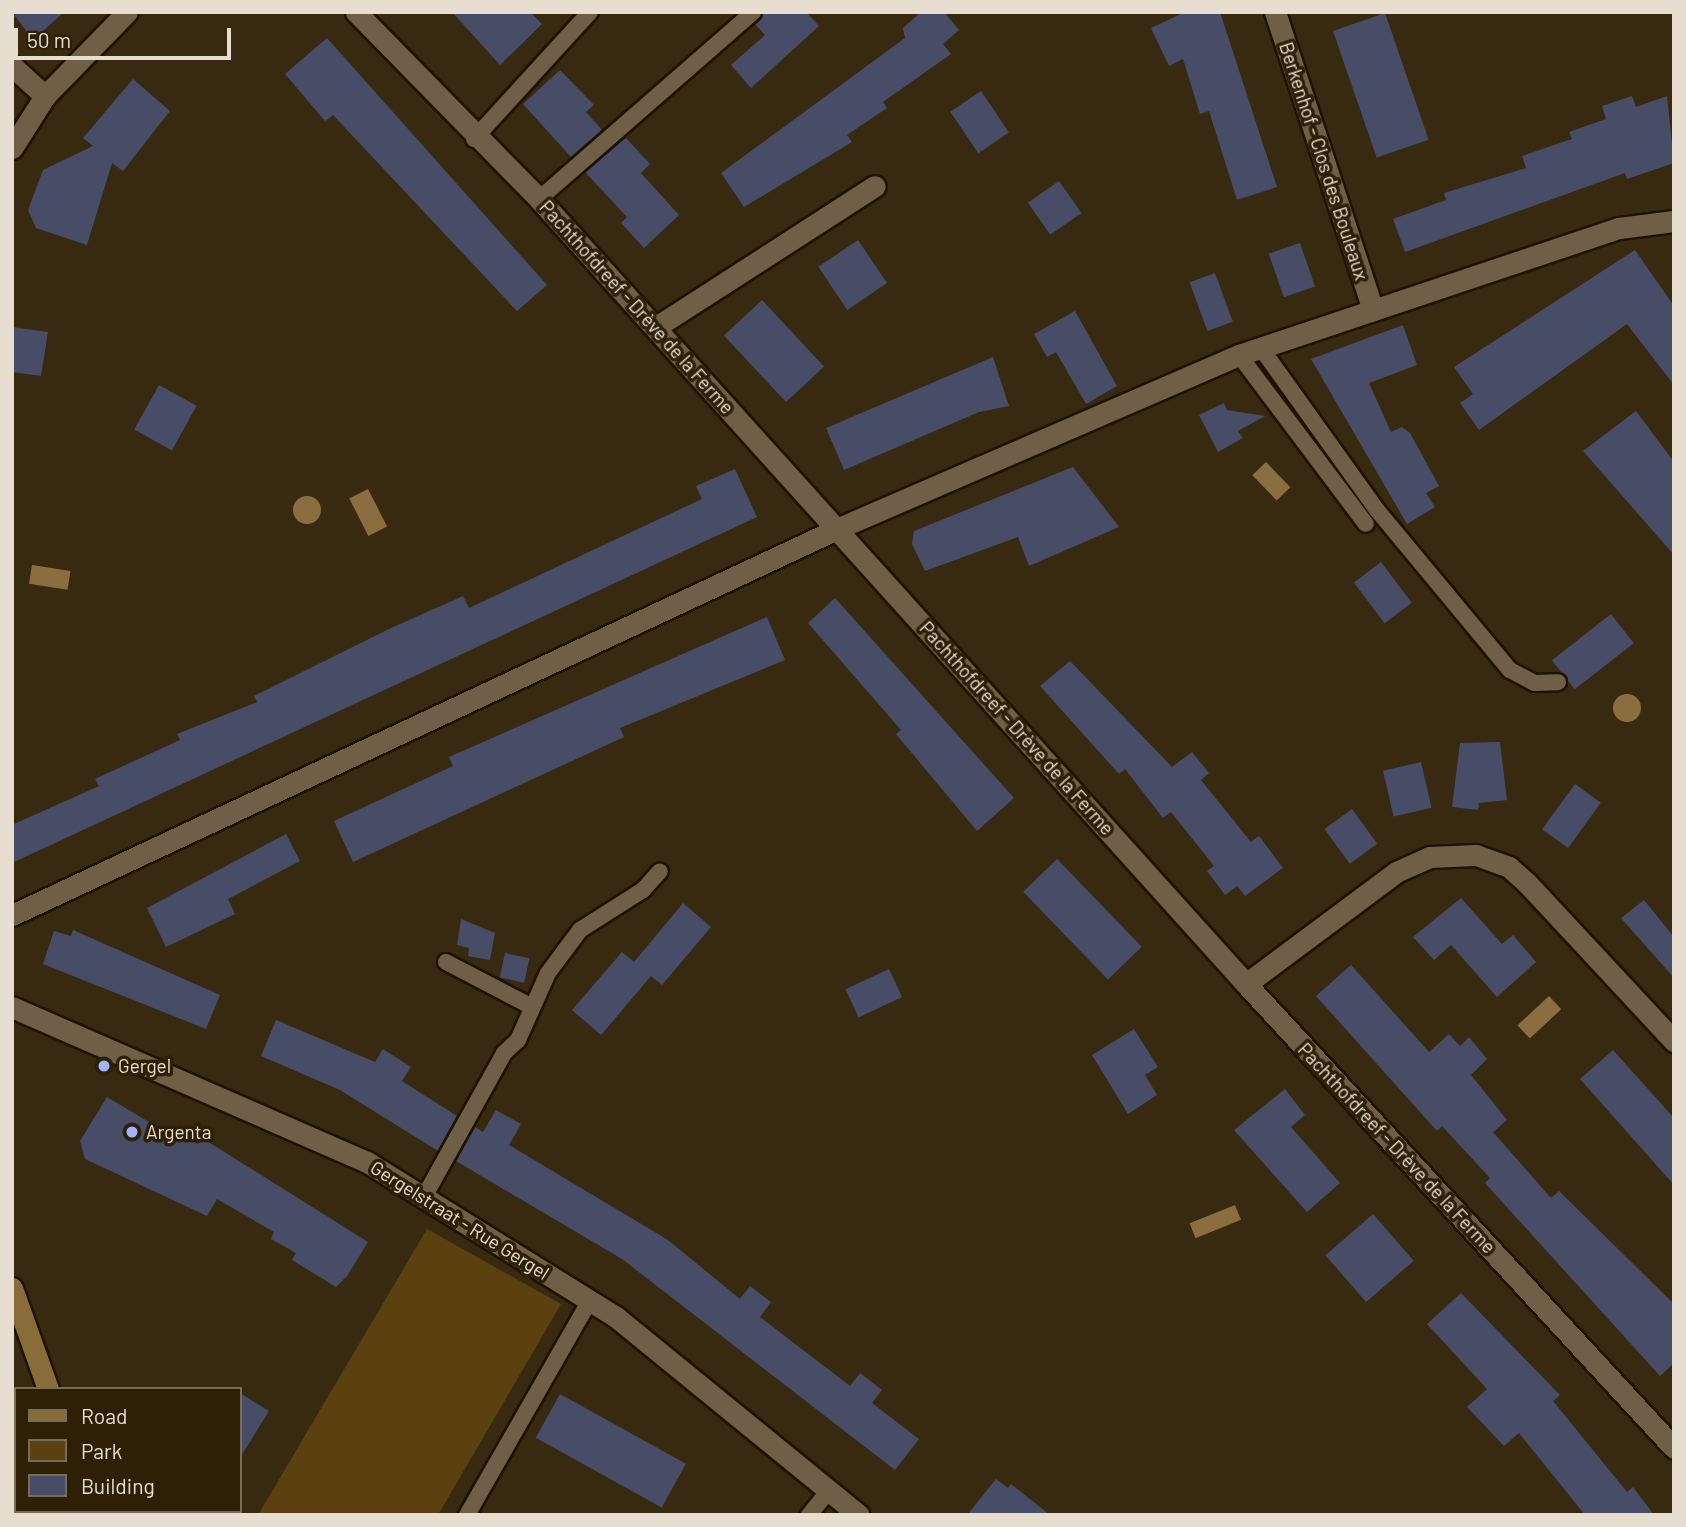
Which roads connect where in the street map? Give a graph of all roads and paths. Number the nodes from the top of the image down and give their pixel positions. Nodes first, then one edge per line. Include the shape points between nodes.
1 (127, 12) edge
2 (356, 12) edge
3 (590, 12) edge
4 (753, 12) edge
5 (1275, 12) edge
6 (12, 66) edge
7 (45, 96) junction
8 (474, 139) junction
9 (12, 148) edge
10 (875, 186) dead end
11 (539, 199) junction
12 (1674, 221) edge
13 (1373, 310) junction
14 (656, 327) junction
15 (1261, 348) junction
16 (1240, 355) junction
17 (1366, 524) dead end
18 (839, 528) junction
19 (1558, 682) dead end
20 (660, 871) dead end
21 (12, 915) edge
22 (446, 962) dead end
23 (1246, 985) junction
24 (12, 1007) edge
25 (532, 1007) junction
26 (1674, 1041) edge
27 (424, 1197) junction
28 (12, 1288) edge
29 (590, 1300) junction
30 (47, 1387) edge
31 (1674, 1448) edge
32 (829, 1490) junction
33 (467, 1515) edge
34 (809, 1515) edge
35 (859, 1515) edge

1 - 7 street
2 - 8 street, Pachthofdreef - Drève de la Ferme
3 - 8 lane
4 - 11 lane
5 - 13 street, Berkenhof - Clos des Bouleaux
6 - 7 street
7 - 9 street
8 - 11 street, Pachthofdreef - Drève de la Ferme
10 - 14 street
11 - 14 street, Pachthofdreef - Drève de la Ferme
12 - 13 street via 1619,228
13 - 15 street
14 - 18 street, Pachthofdreef - Drève de la Ferme
15 - 16 street
15 - 19 lane via 1377,510 1510,670 1534,683
16 - 17 lane
16 - 18 street
18 - 21 street
18 - 23 street, Pachthofdreef - Drève de la Ferme
20 - 25 lane via 643,890 580,930 548,973
22 - 25 lane
23 - 26 street via 1413,862 1476,855 1509,867 1527,883
23 - 31 street, Pachthofdreef - Drève de la Ferme
24 - 27 street, Gergelstraat - Rue Gergel via 367,1162
25 - 27 lane
27 - 29 street, Gergelstraat - Rue Gergel
28 - 30 main road
29 - 32 street, Gergelstraat - Rue Gergel
29 - 33 lane
32 - 34 lane
32 - 35 street, Gergelstraat - Rue Gergel

